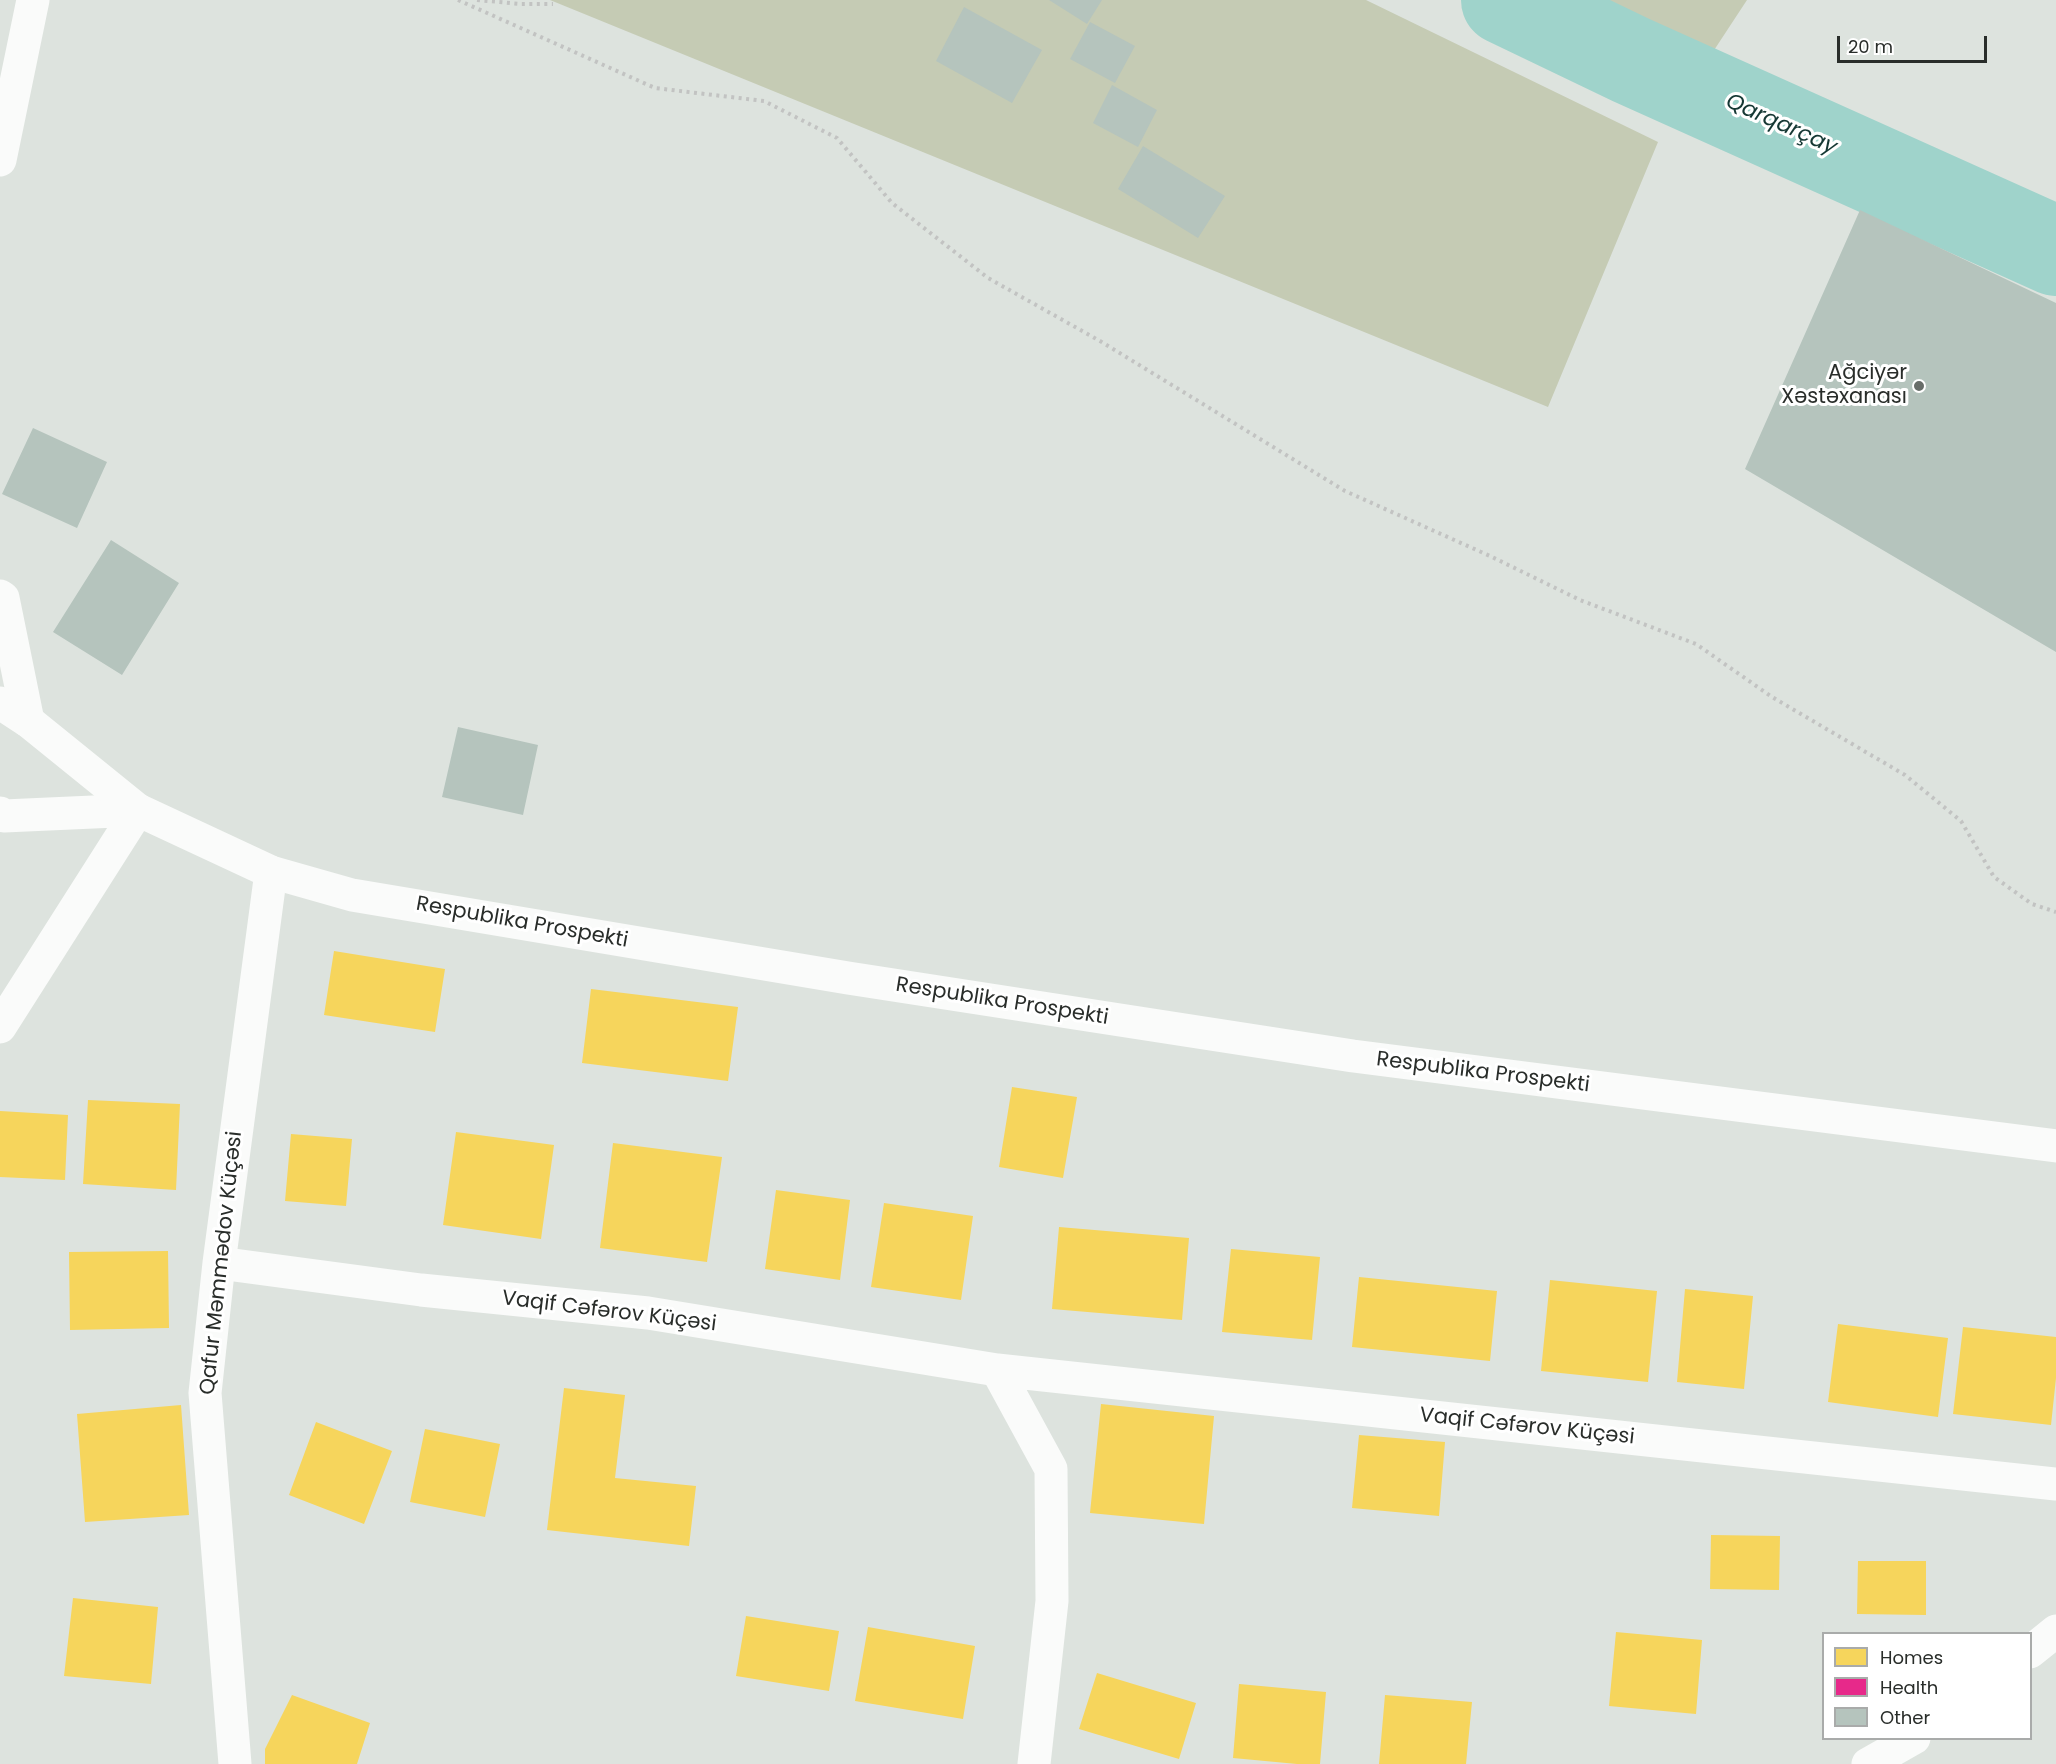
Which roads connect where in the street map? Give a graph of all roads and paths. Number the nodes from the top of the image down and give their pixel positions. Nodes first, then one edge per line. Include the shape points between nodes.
1 (33, 0) edge
2 (458, 0) edge
3 (477, 0) edge
4 (553, 4) dead end
5 (0, 160) edge
6 (0, 596) edge
7 (0, 703) edge
8 (28, 721) junction
9 (138, 810) junction
10 (1, 817) edge
11 (271, 872) junction
12 (2056, 912) edge
13 (0, 1027) edge
14 (2056, 1146) edge
15 (219, 1263) junction
16 (997, 1370) junction
17 (2056, 1484) edge
18 (2056, 1631) edge
19 (2032, 1651) edge
20 (1910, 1740) edge
21 (236, 1764) edge
22 (1034, 1764) edge
23 (1868, 1764) edge

1 - 5 street
2 - 12 path via 655,88 764,101 837,138 892,203 988,278 1100,341 1345,491 1580,600 1696,644 1773,697 1905,776 1961,821 1994,877 2032,904
3 - 4 path
6 - 8 street
7 - 8 street, Respublika Prospekti
8 - 9 street, Respublika Prospekti
9 - 10 street
9 - 11 street, Respublika Prospekti
9 - 13 street
11 - 14 street, Respublika Prospekti via 352,895 1294,1047
11 - 15 street, Qafur Məmmədov Küçəsi
15 - 16 street, Vaqif Cəfərov Küçəsi via 421,1290 648,1313
15 - 21 street, Qafur Məmmədov Küçəsi via 205,1393
16 - 17 street, Vaqif Cəfərov Küçəsi
16 - 22 street via 1051,1468 1053,1601
18 - 19 street
20 - 23 street

